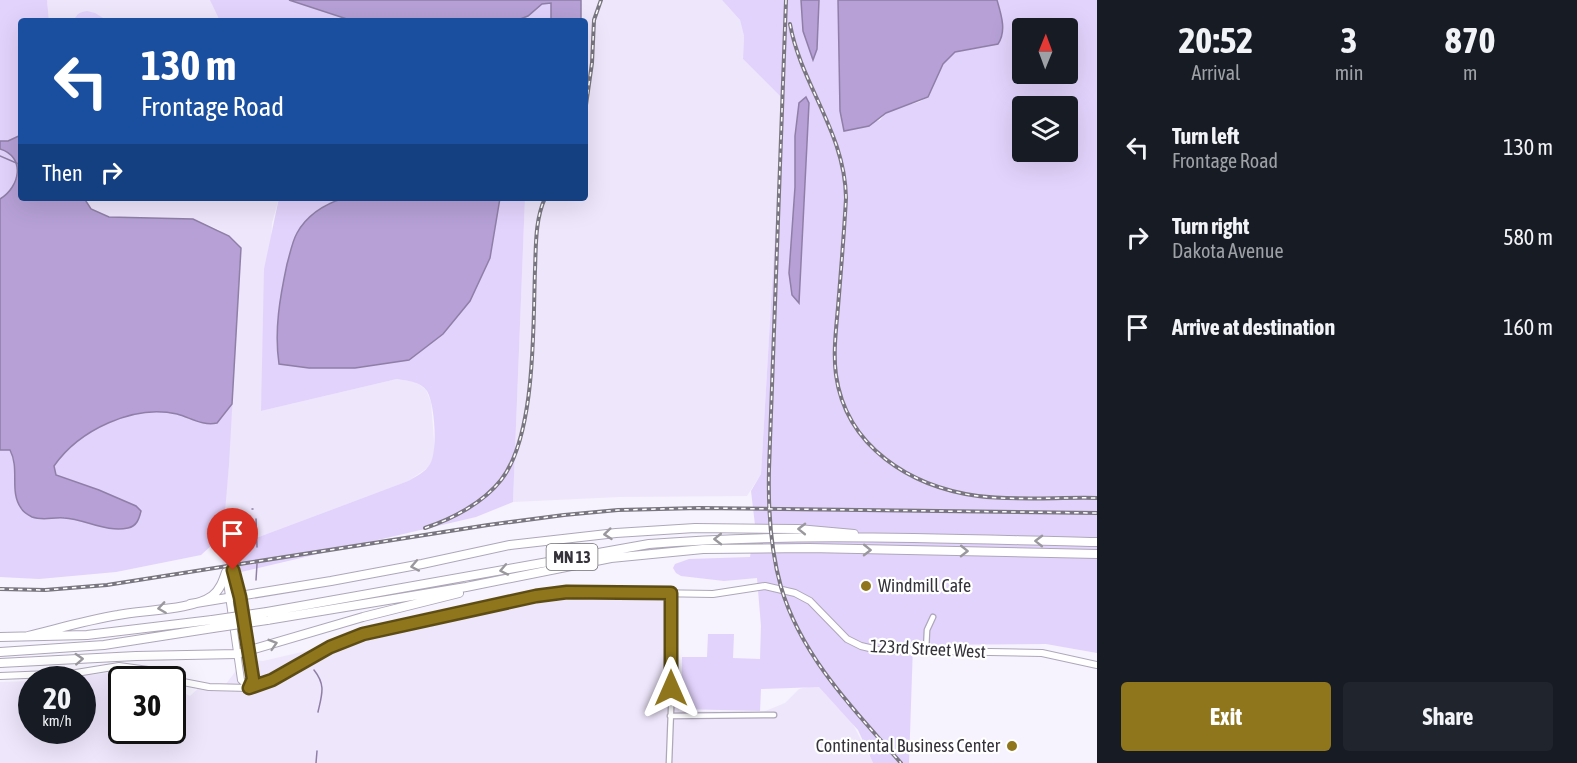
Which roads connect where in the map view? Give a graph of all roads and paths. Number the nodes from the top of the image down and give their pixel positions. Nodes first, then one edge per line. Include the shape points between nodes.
1 (881, 538) junction
2 (1097, 542) edge
3 (1097, 554) edge
4 (226, 572) junction
5 (495, 581) junction
6 (671, 593) junction
7 (240, 597) junction
8 (229, 598) junction
9 (190, 604) junction
10 (267, 616) junction
11 (933, 617) dead end
12 (212, 624) junction
13 (28, 636) junction
14 (0, 637) edge
15 (249, 651) junction
16 (926, 651) junction
17 (0, 652) edge
18 (237, 654) junction
19 (0, 663) edge
20 (1097, 665) edge
21 (0, 676) edge
22 (249, 688) junction
23 (774, 715) dead end
24 (670, 716) junction
25 (669, 763) edge

2 -> 1 highway, MN 13
1 -> 7 highway via 809,529 694,528 616,533 510,545
1 -> 10 highway, MN 13 via 709,539 650,544
5 -> 3 highway, MN 13 via 611,558 703,549
4 - 7 street via 230,565
4 - 8 street
4 - 9 highway via 212,596
5 - 10 highway, MN 13
15 -> 5 highway
6 - 16 street, 123rd Street West via 779,588 810,601 847,639 861,646
6 - 22 street, 123rd Street West via 567,592 536,596 373,632 330,647 272,680
6 - 24 street
7 - 8 highway
7 - 15 street
8 - 9 highway
8 - 18 street
9 -> 13 highway via 117,615
10 - 12 highway, MN 13, bridge
11 - 16 street via 927,630
12 - 13 highway, MN 13
12 - 17 highway, MN 13 via 104,645
13 - 14 highway, MN 13
15 - 18 highway
15 - 22 street via 253,679
16 - 20 street, 123rd Street West via 1042,652
19 -> 18 highway
18 - 22 street via 241,680
21 - 22 street via 76,673 119,666 209,687
23 - 24 street
24 - 25 street

